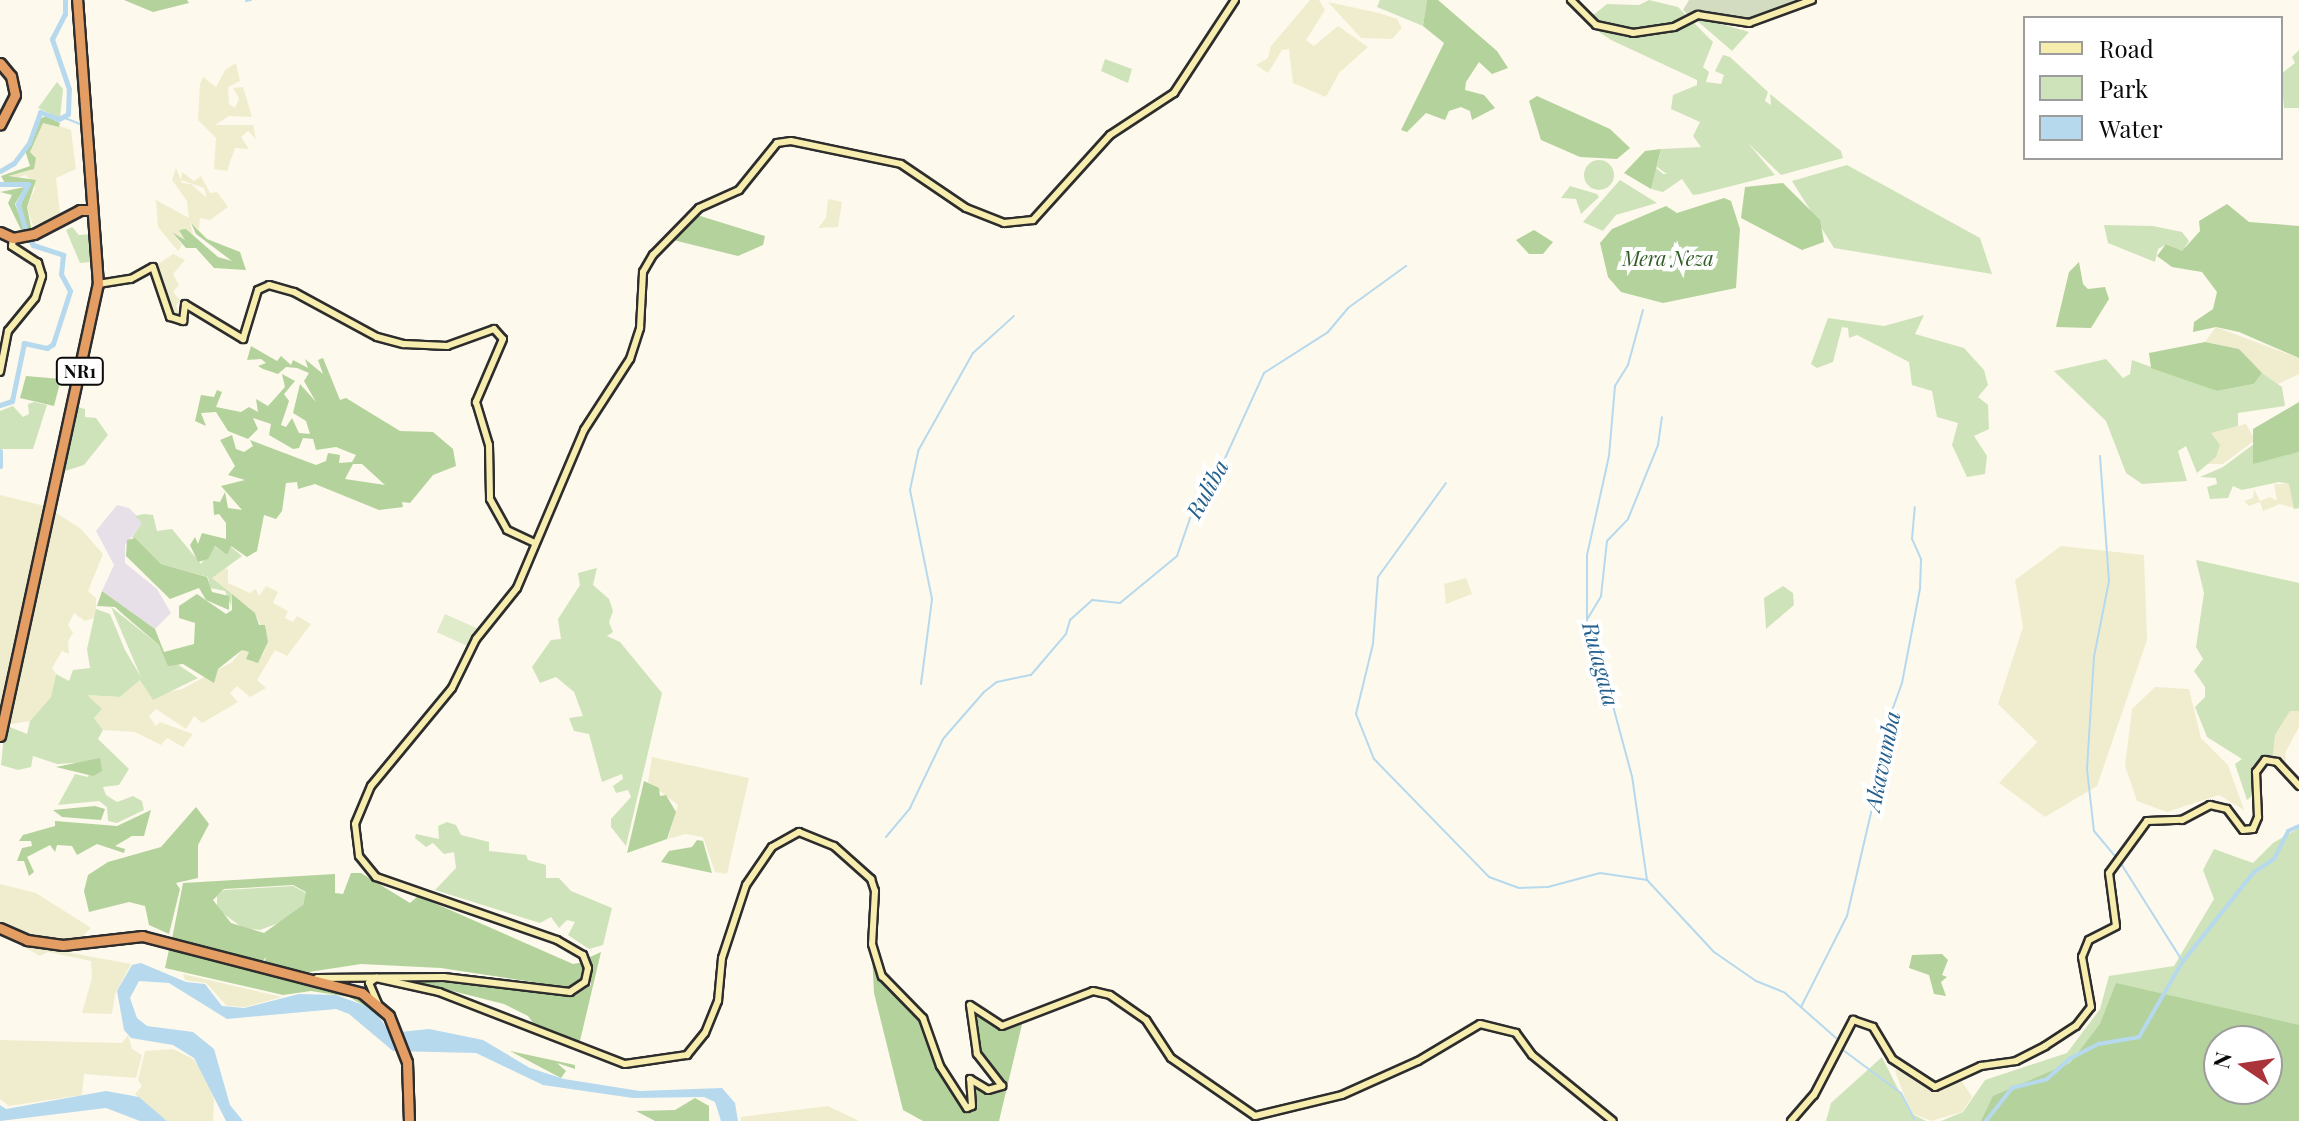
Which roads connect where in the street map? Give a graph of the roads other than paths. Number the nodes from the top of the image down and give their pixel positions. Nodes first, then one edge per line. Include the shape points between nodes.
1 (77, 0) edge
2 (1235, 0) edge
3 (1571, 0) edge
4 (1812, 0) edge
5 (0, 63) edge
6 (0, 124) edge
7 (90, 192) junction
8 (92, 212) junction
9 (79, 213) junction
10 (93, 227) junction
11 (12, 239) edge
12 (98, 284) junction
13 (0, 372) edge
14 (535, 543) junction
15 (0, 736) edge
16 (2299, 786) edge
17 (0, 928) edge
18 (309, 978) junction
19 (378, 1004) junction
20 (409, 1121) edge
21 (1613, 1121) edge
22 (1791, 1121) edge

1 - 7 highway, NR1
2 - 14 main road via 1174,93 1110,135 1045,210 1028,222 1004,223 966,208 901,164 798,140 777,143 739,190 699,208 646,264 638,337 616,385 584,430
3 - 4 main road via 1596,25 1633,33 1674,27 1698,15 1749,23
5 - 6 highway via 11,76 15,95
7 - 8 highway, NR1
7 - 9 highway
8 - 9 highway
8 - 10 highway, NR1
9 - 10 highway
9 - 11 highway
10 - 12 highway, NR1 via 99,240
11 - 13 main road via 40,265 42,276 35,298 8,331
12 - 14 main road via 131,279 152,266 170,317 183,321 185,304 243,339 258,290 269,285 404,344 447,346 494,329 503,339 476,402 489,445 490,499 507,530
12 - 15 highway, NR1
14 - 18 main road via 517,588 476,639 452,688 371,786 356,819 356,844 376,877 522,924 578,951 587,962 585,982 570,992 444,977
16 - 22 main road via 2277,762 2265,760 2256,772 2258,817 2253,829 2243,830 2227,809 2210,805 2182,820 2147,821 2110,870 2115,929 2089,940 2082,957 2091,1007 2076,1026 2016,1061 1981,1066 1935,1087 1892,1059 1873,1027 1853,1020 1814,1095
17 - 18 highway via 27,940 63,945 142,936
18 - 19 highway via 362,993
19 - 20 highway via 405,1056
19 - 21 main road via 369,983 376,978 482,1006 625,1064 687,1055 705,1033 718,1001 722,958 746,885 772,847 799,832 846,853 873,884 877,964 892,991 923,1018 940,1066 967,1108 972,1106 970,1079 988,1090 1002,1086 977,1054 970,1005 1002,1026 1093,991 1110,995 1146,1020 1171,1058 1255,1116 1326,1102 1418,1061 1480,1024 1516,1033 1532,1055

